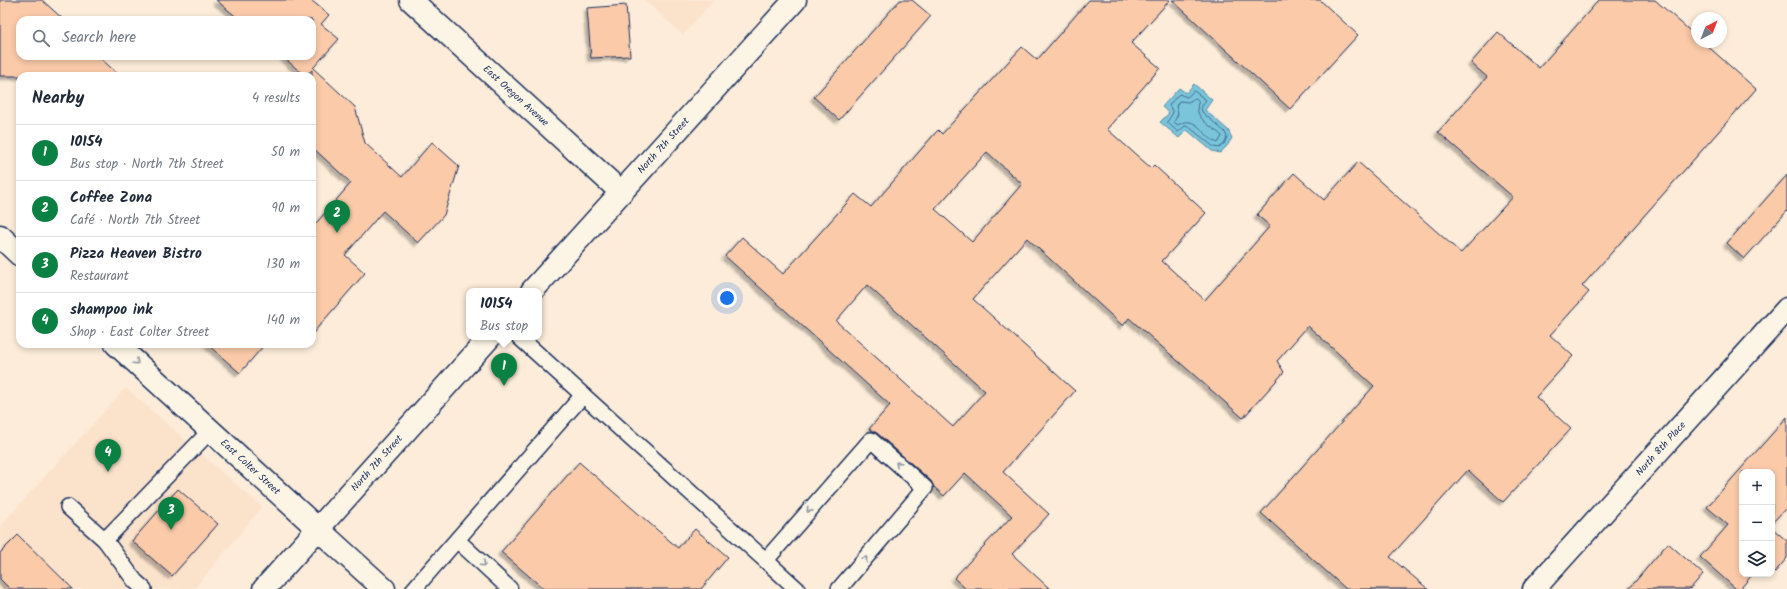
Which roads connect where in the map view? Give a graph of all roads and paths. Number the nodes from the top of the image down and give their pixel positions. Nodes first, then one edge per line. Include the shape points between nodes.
1 (411, 0) edge
2 (795, 0) edge
3 (621, 192) junction
4 (535, 288) edge
5 (1787, 309) edge
6 (487, 340) edge
7 (522, 340) edge
8 (120, 348) edge
9 (583, 395) junction
10 (210, 431) junction
11 (68, 507) dead end
12 (318, 530) junction
13 (105, 540) junction
14 (456, 540) junction
15 (766, 560) junction
16 (144, 589) edge
17 (264, 589) edge
18 (384, 589) edge
19 (414, 589) edge
20 (510, 589) edge
21 (797, 589) edge
22 (839, 589) edge
23 (1534, 589) edge

1 - 3 street, East Oregon Avenue
2 - 3 street, North 7th Street
3 - 4 street, North 7th Street
5 - 23 street, North 8th Place
6 - 12 street, North 7th Street
7 - 9 lane
8 -> 10 street, East Colter Street
9 - 14 lane
9 - 15 lane
10 - 12 street, East Colter Street
10 - 13 lane
11 - 13 lane
12 - 17 street, North 7th Street
12 - 18 street, East Colter Street
13 - 16 lane via 135,581
14 - 19 lane
14 -> 20 lane
15 - 21 lane
22 -> 15 lane via 925,488 871,440

